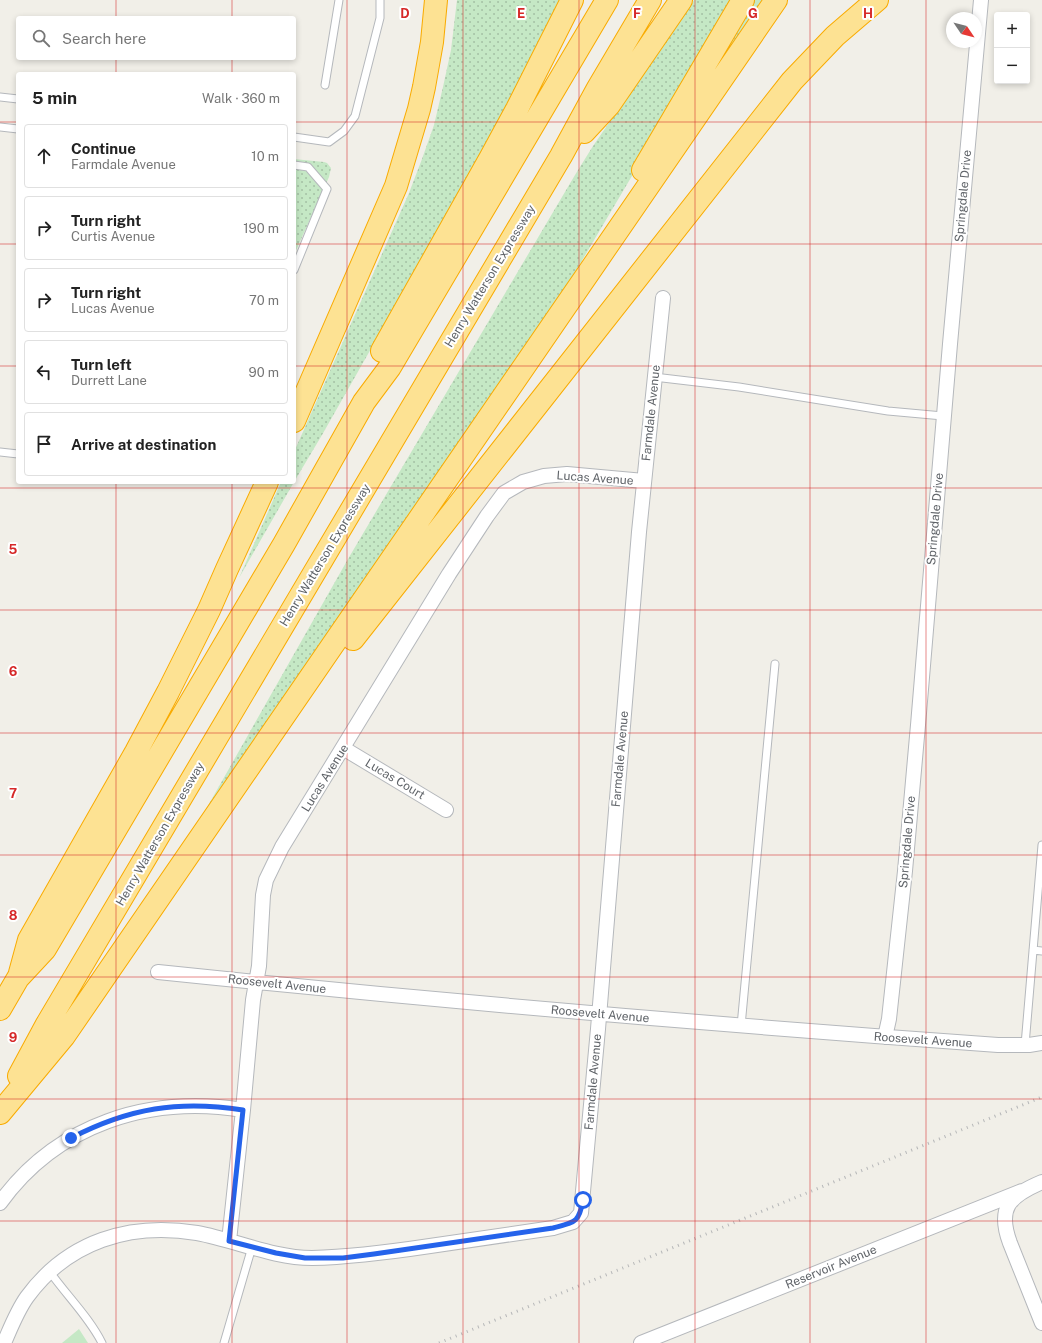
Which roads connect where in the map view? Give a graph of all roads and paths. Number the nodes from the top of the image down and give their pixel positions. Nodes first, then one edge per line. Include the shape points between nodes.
1 (339, 0) edge
2 (380, 0) edge
3 (436, 0) edge
4 (451, 0) edge
5 (572, 0) edge
6 (607, 0) edge
7 (650, 0) edge
8 (681, 0) edge
9 (743, 0) edge
10 (776, 0) edge
11 (877, 0) edge
12 (981, 0) edge
13 (325, 85) dead end
14 (0, 97) edge
15 (16, 99) edge
16 (0, 127) edge
17 (16, 129) edge
18 (296, 137) edge
19 (561, 156) junction
20 (296, 165) edge
21 (396, 186) junction
22 (628, 216) junction
23 (296, 265) edge
24 (663, 298) dead end
25 (654, 377) junction
26 (364, 402) junction
27 (296, 416) edge
28 (943, 416) junction
29 (0, 452) edge
30 (16, 454) edge
31 (644, 482) junction
32 (267, 484) edge
33 (775, 664) dead end
34 (311, 676) junction
35 (343, 748) junction
36 (446, 810) dead end
37 (1042, 845) edge
38 (1033, 950) junction
39 (1042, 951) edge
40 (158, 972) dead end
41 (18, 978) junction
42 (256, 983) junction
43 (0, 1010) edge
44 (599, 1014) junction
45 (741, 1026) junction
46 (885, 1037) junction
47 (1042, 1043) edge
48 (1025, 1045) junction
49 (243, 1110) junction
50 (0, 1111) edge
51 (1042, 1182) edge
52 (1022, 1191) junction
53 (0, 1203) edge
54 (229, 1241) junction
55 (252, 1247) junction
56 (50, 1272) junction
57 (1042, 1323) edge
58 (4, 1343) edge
59 (102, 1343) edge
60 (224, 1343) edge
61 (641, 1343) edge

1 - 13 lane
2 - 18 lane via 380,18 355,116 344,132 329,142
3 - 21 highway via 424,87
4 - 21 highway via 444,51 428,120 413,164
5 - 26 highway via 491,157 377,359
6 - 26 highway via 390,367
7 - 19 highway, Henry Watterson Expressway
8 - 19 highway via 609,105
9 - 22 highway via 634,185
10 - 22 highway
11 - 34 highway via 835,36 792,81 341,654
12 - 28 street, Springdale Drive
14 - 15 lane
16 - 17 lane
19 - 50 highway, Henry Watterson Expressway via 47,1024
20 - 23 lane via 308,167 327,189
21 - 27 highway
22 - 34 highway
24 - 25 street, Farmdale Avenue
25 - 28 lane via 739,387 888,411
25 - 31 street, Farmdale Avenue
26 - 41 highway via 284,544 45,949
28 - 46 street, Springdale Drive via 905,871
29 - 30 lane
31 - 35 street, Lucas Avenue via 567,474 544,476 523,482 504,493 450,574
31 - 44 street, Farmdale Avenue
32 - 41 highway via 168,692 29,940
33 - 45 lane
34 - 50 highway via 64,1036
35 - 36 street, Lucas Court
35 - 42 street, Lucas Avenue via 282,847 266,880
37 - 38 lane
38 - 39 lane
38 - 48 lane
40 - 42 street, Roosevelt Avenue
41 - 43 highway
42 - 44 street, Roosevelt Avenue
42 - 49 street, Lucas Avenue
44 - 45 street, Roosevelt Avenue
44 - 55 street, Farmdale Avenue via 583,1200 581,1213 576,1220 553,1228 343,1258 305,1258
45 - 46 street, Roosevelt Avenue
46 - 48 street, Roosevelt Avenue
47 - 48 street, Roosevelt Avenue
49 - 53 street via 176,1106 134,1112 113,1119 84,1131 51,1152 20,1178
49 - 54 street, Lucas Avenue
51 - 52 street, Reservoir Avenue
52 - 57 street via 1007,1208 1004,1226
52 - 61 street, Reservoir Avenue
54 - 55 street
54 - 56 street via 174,1230 131,1232 90,1244
55 - 60 lane
56 - 58 street via 28,1297 12,1323
56 - 59 lane via 87,1318

